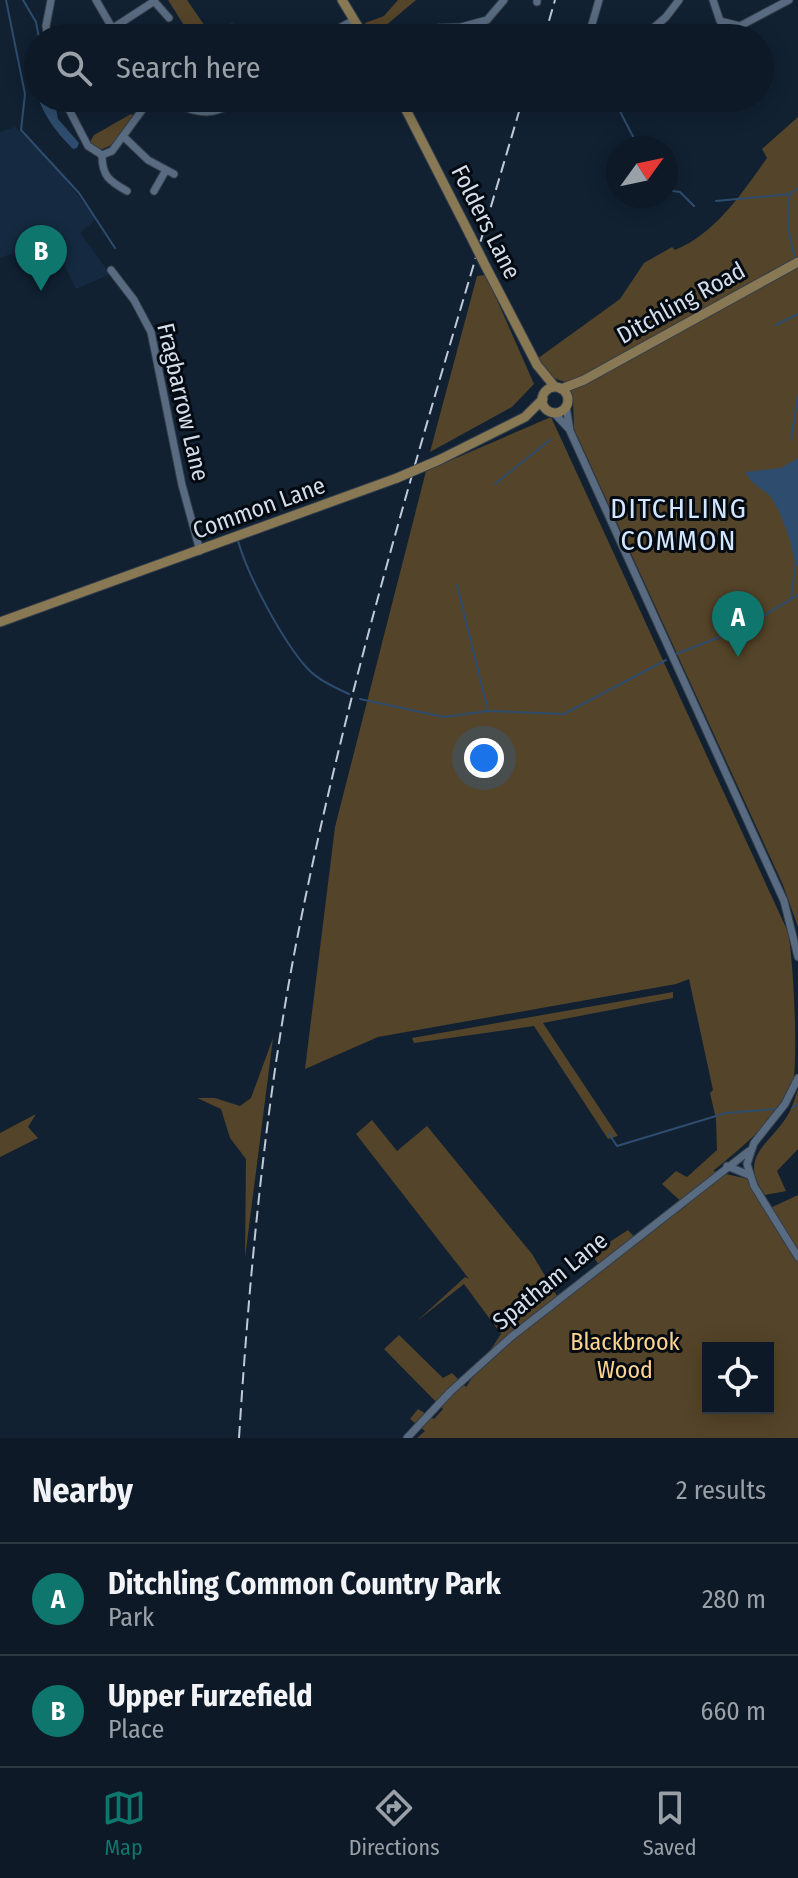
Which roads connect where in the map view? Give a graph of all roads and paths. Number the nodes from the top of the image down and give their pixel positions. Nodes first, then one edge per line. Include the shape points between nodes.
1 (51, 0) edge
2 (96, 0) edge
3 (342, 0) edge
4 (504, 0) edge
5 (599, 0) edge
6 (679, 0) edge
7 (713, 0) edge
8 (789, 0) edge
9 (153, 1) edge
10 (169, 18) dead end
11 (354, 20) junction
12 (46, 24) edge
13 (111, 24) edge
14 (119, 24) edge
15 (347, 24) edge
16 (356, 24) edge
17 (472, 24) edge
18 (592, 24) edge
19 (658, 24) edge
20 (726, 24) edge
21 (743, 24) edge
22 (70, 112) edge
23 (141, 112) edge
24 (407, 112) edge
25 (124, 137) junction
26 (102, 155) junction
27 (127, 191) dead end
28 (154, 191) dead end
29 (796, 263) edge
30 (111, 270) dead end
31 (537, 365) junction
32 (584, 380) junction
33 (558, 388) junction
34 (543, 398) junction
35 (567, 404) junction
36 (552, 412) junction
37 (525, 417) junction
38 (570, 431) junction
39 (200, 551) junction
40 (0, 622) edge
41 (798, 957) edge
42 (798, 1078) edge
43 (749, 1151) junction
44 (727, 1166) junction
45 (749, 1175) junction
46 (798, 1257) edge
47 (407, 1438) edge

1 - 12 street
2 - 13 street
3 - 11 main road
4 - 17 street via 487,20
5 - 18 street
6 - 19 street
7 - 20 street via 715,14
8 - 21 street
9 - 10 street
9 - 14 street
11 - 15 street
11 - 16 main road
22 - 26 street via 88,146
23 - 25 street
24 - 31 main road, Folders Lane, bridge
25 - 26 street
25 - 28 street via 170,172
26 - 27 street via 107,180
29 - 32 main road, Ditchling Road
30 - 39 street, Fragbarrow Lane via 151,332
31 - 33 main road, Folders Lane
31 - 34 main road, Folders Lane
32 - 33 main road, Ditchling Road
32 - 35 main road, Ditchling Road
33 - 34 main road, Ditchling Road
33 - 35 main road, Folders Lane
34 - 36 main road, Folders Lane
34 - 37 main road, Common Lane
35 - 36 main road, Common Lane
35 - 38 street
36 - 37 main road, Common Lane
36 - 38 street
37 - 39 main road, Common Lane, bridge via 397,478
38 - 41 street via 781,893
39 - 40 main road, Common Lane
42 - 43 street, Spatham Lane
43 - 44 street, Spatham Lane
43 - 45 street
44 - 45 street
44 - 47 street, Spatham Lane via 511,1337
45 - 46 street

